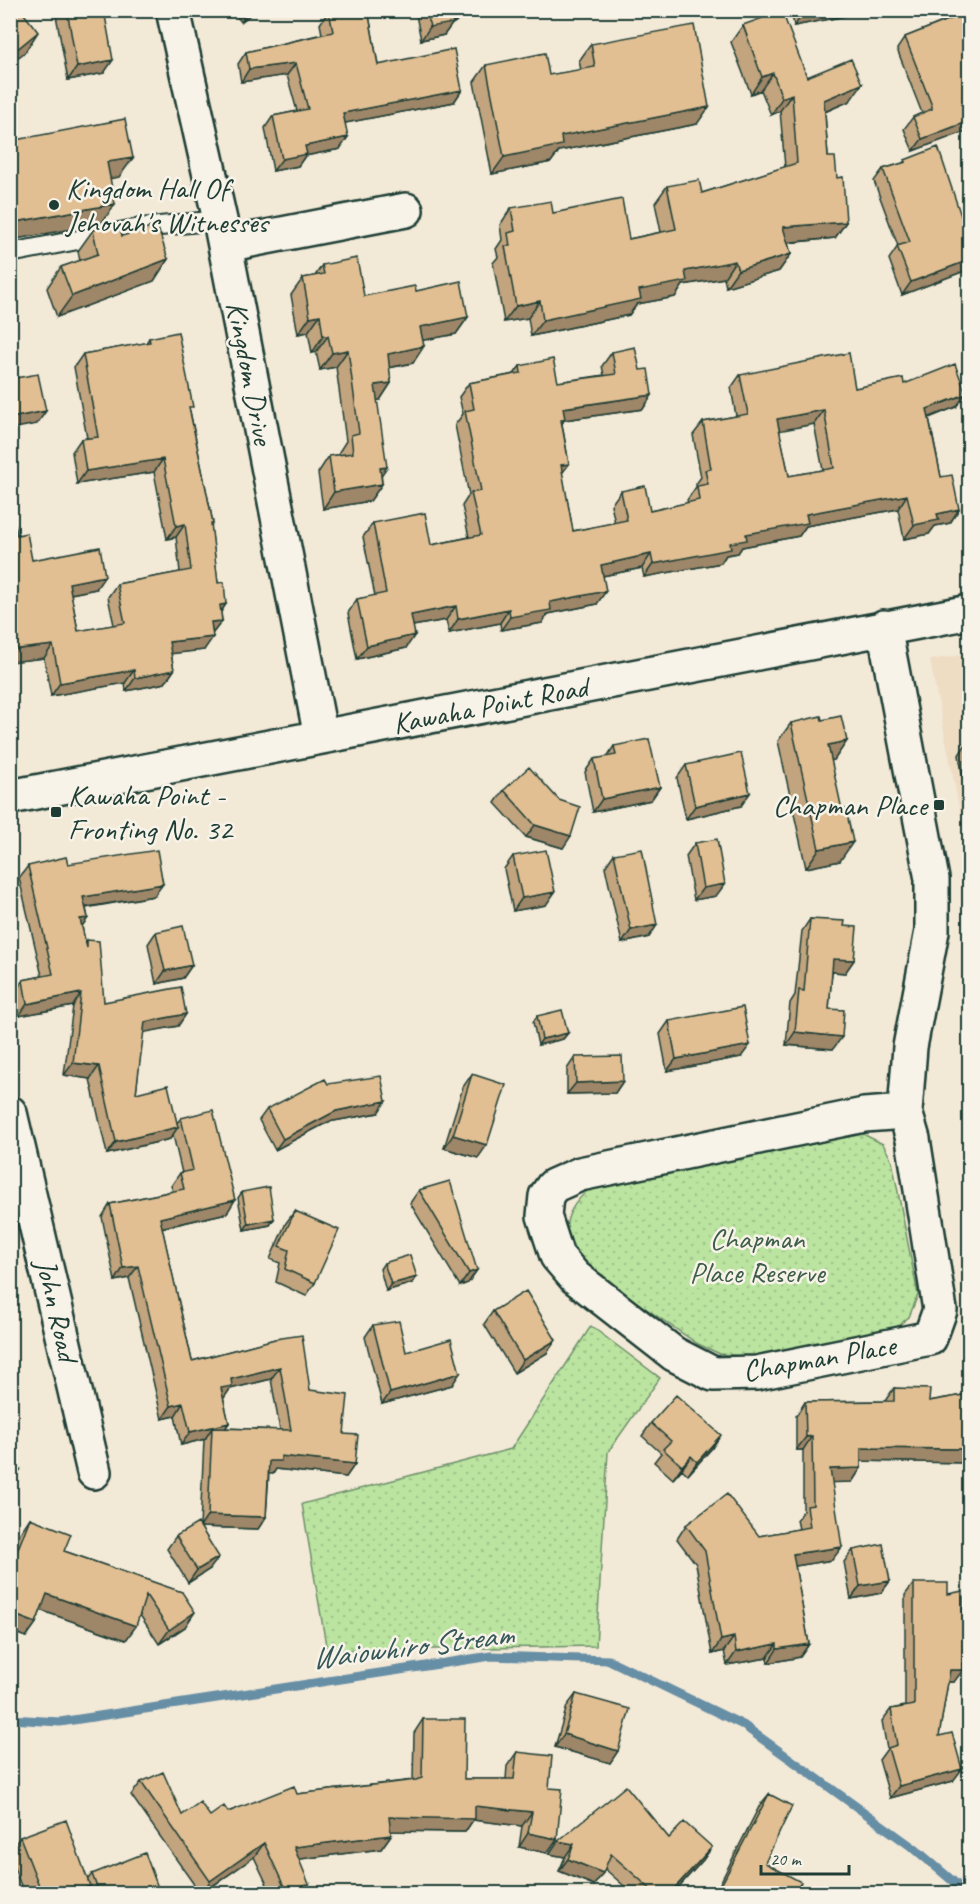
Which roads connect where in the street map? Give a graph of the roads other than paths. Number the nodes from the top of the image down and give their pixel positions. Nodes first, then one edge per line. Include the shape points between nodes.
1 (173, 10) edge
2 (406, 210) dead end
3 (223, 232) junction
4 (10, 253) edge
5 (969, 612) edge
6 (884, 627) junction
7 (321, 737) junction
8 (10, 797) edge
9 (905, 1112) junction
10 (10, 1113) edge
11 (94, 1472) dead end

1 - 3 street, Kingdom Drive
2 - 3 street
3 - 4 lane via 140,228
3 - 7 street, Kingdom Drive
5 - 6 street, Kawaha Point Road
6 - 7 street, Kawaha Point Road
6 - 9 street, Chapman Place via 932,879 932,931 910,1047
7 - 8 street, Kawaha Point Road
9 - 9 street, Chapman Place via 913,1139 940,1310 930,1338 757,1373 713,1374 674,1354 575,1277 557,1256 544,1216 546,1196 554,1186 580,1174 864,1115
10 - 11 street, John Road

